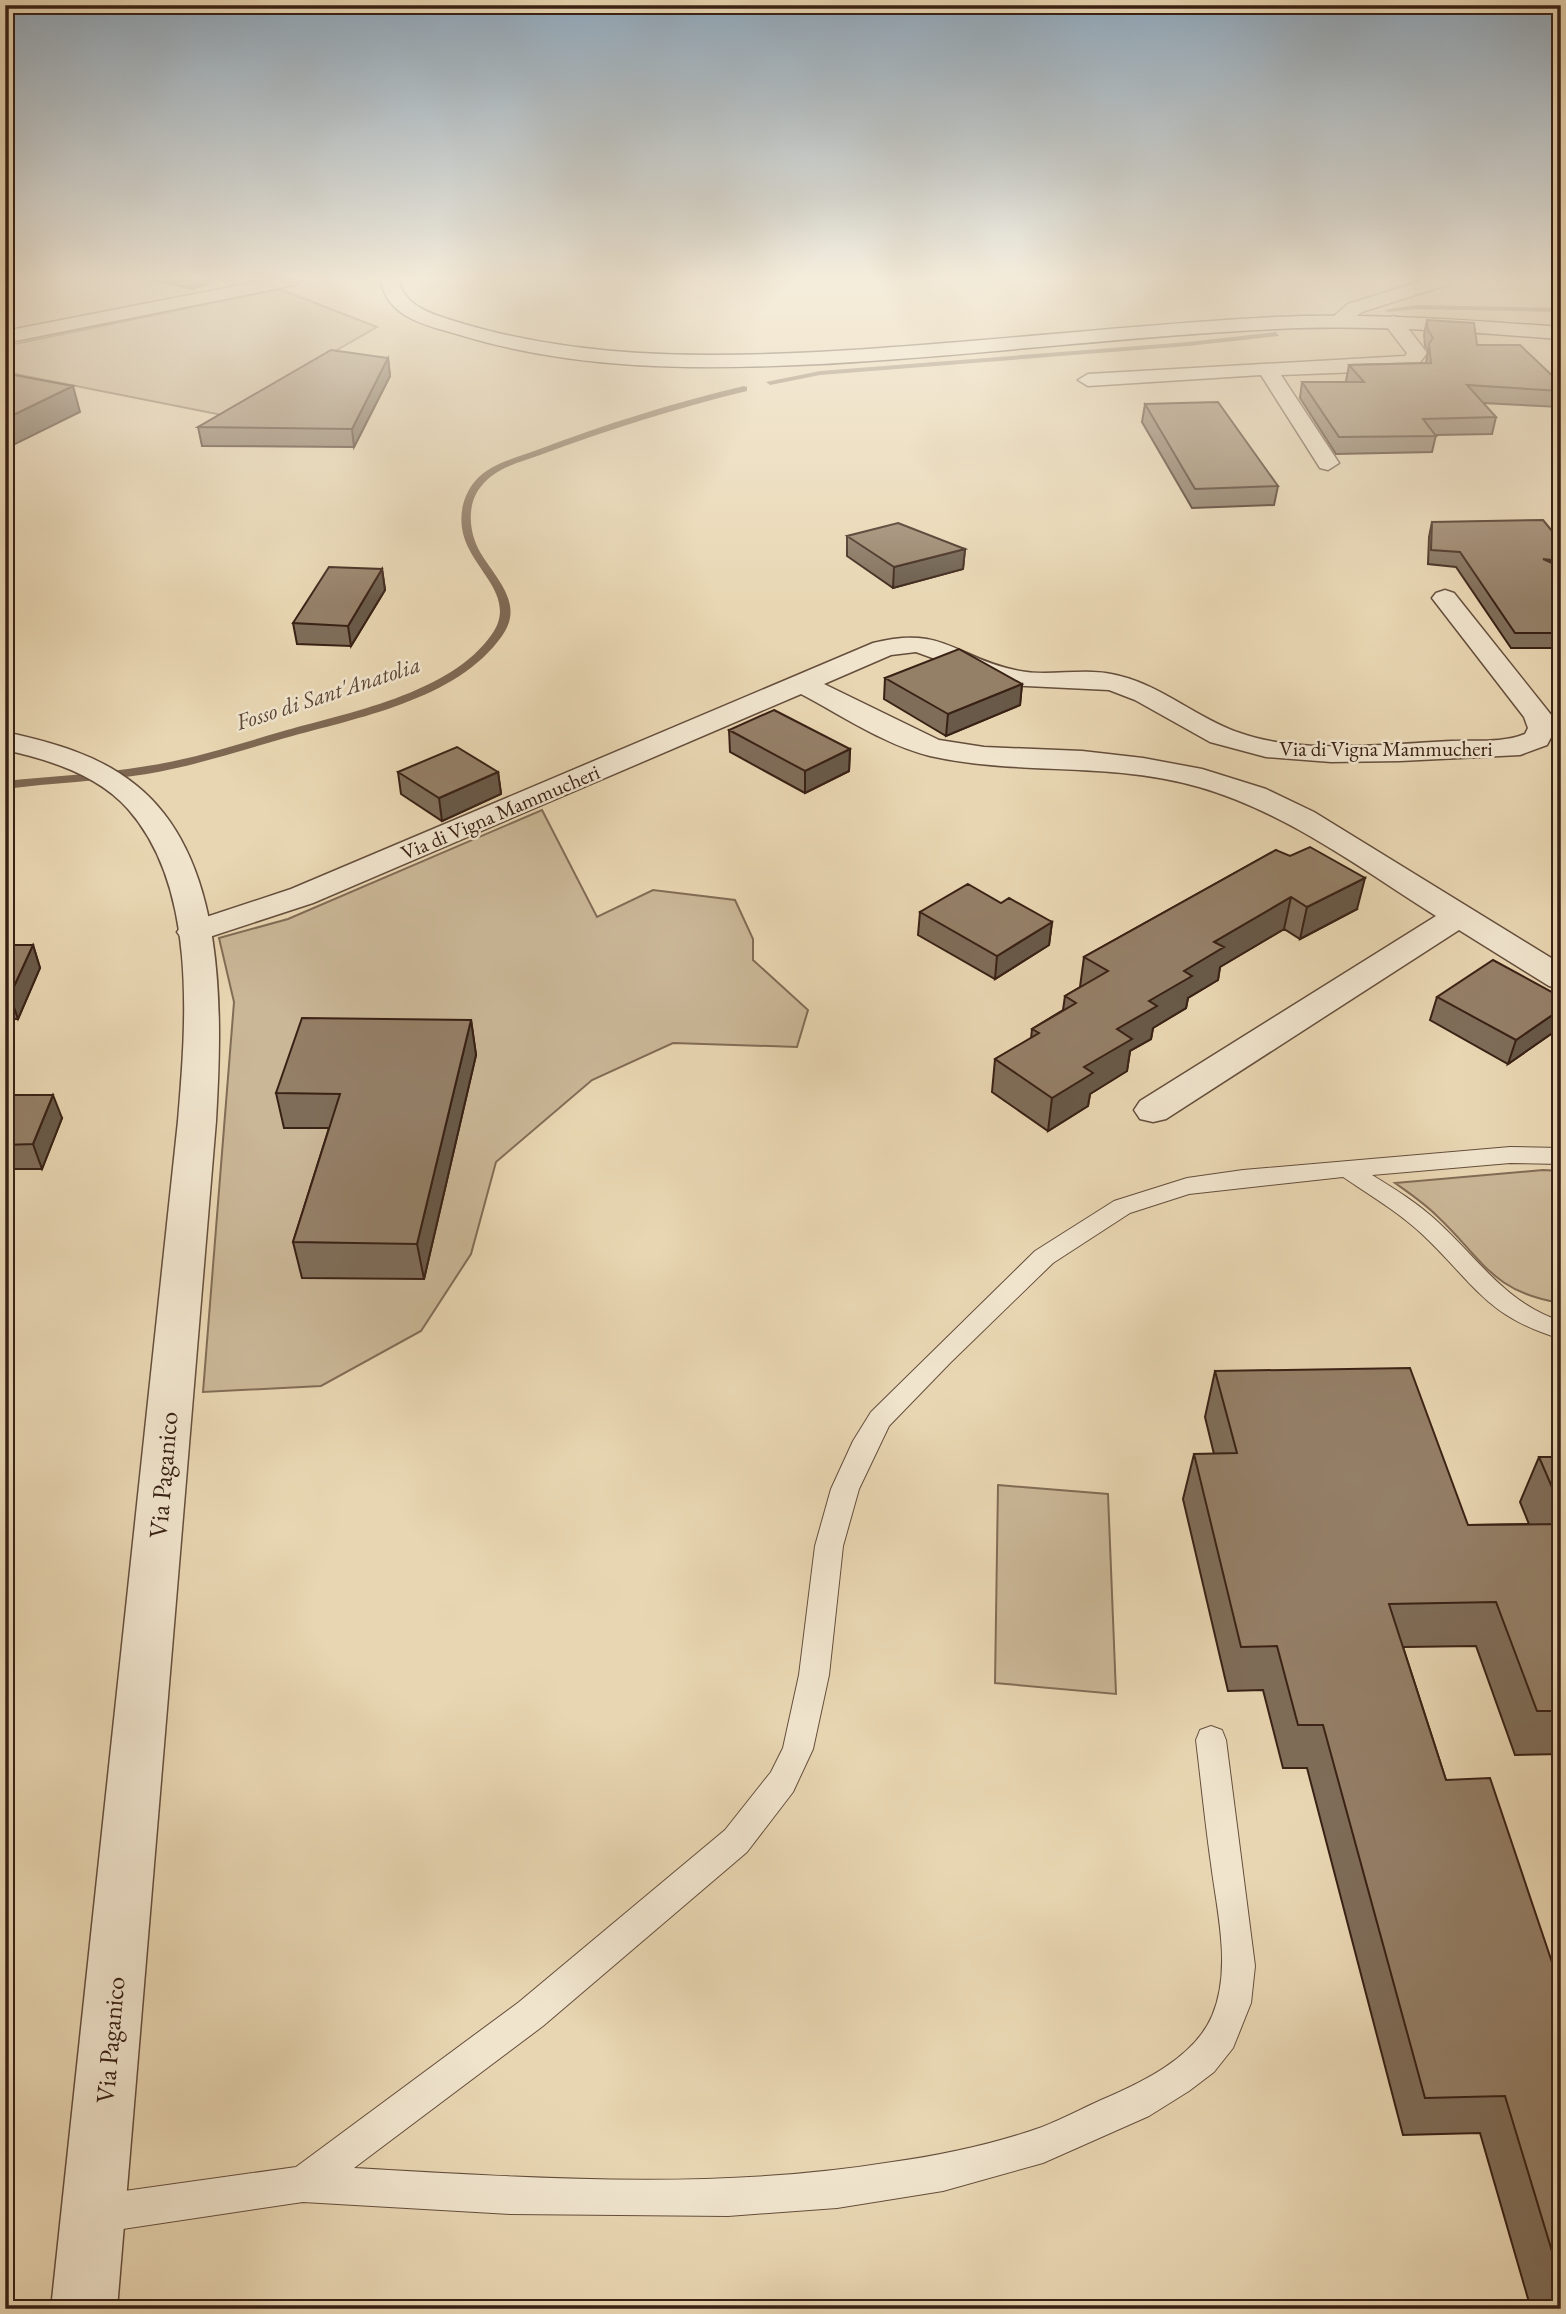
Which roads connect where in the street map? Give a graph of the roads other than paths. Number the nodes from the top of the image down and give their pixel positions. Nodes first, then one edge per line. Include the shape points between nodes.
1 (1279, 388) edge
2 (1328, 463) dead end
3 (1445, 598) dead end
4 (803, 684) junction
5 (5, 741) edge
6 (1459, 916) junction
7 (194, 932) junction
8 (1561, 979) edge
9 (1153, 1110) dead end
10 (1561, 1156) edge
11 (1347, 1169) junction
12 (1561, 1330) edge
13 (1211, 1740) dead end
14 (303, 2185) junction
15 (93, 2215) junction
16 (84, 2309) edge

1 - 2 street
3 - 4 street, Via di Vigna Mammucheri via 1539,699 1541,734 1520,746 1319,752 1271,749 1226,738 1116,683 1015,679 924,644 888,647
4 - 6 street via 933,748 984,756 1113,763 1185,774 1238,789 1296,814
4 - 7 street, Via di Vigna Mammucheri via 291,901
5 - 7 street, Via Paganico via 50,752 112,782 138,802 170,850
6 - 8 street
6 - 9 street
7 - 15 street, Via Paganico via 201,983 201,1056
10 - 11 lane via 1510,1155
11 - 12 lane via 1430,1228 1504,1305 1520,1317
11 - 14 lane via 1209,1181 1152,1196 1083,1229 1014,1284 880,1419 854,1465 827,1556 808,1714 798,1749 761,1812 700,1874 542,2006
13 - 14 lane via 1239,1954 1237,1993 1227,2024 1209,2054 1167,2086 1106,2119 993,2161 816,2190 587,2197
14 - 15 lane
15 - 16 street, Via Paganico

